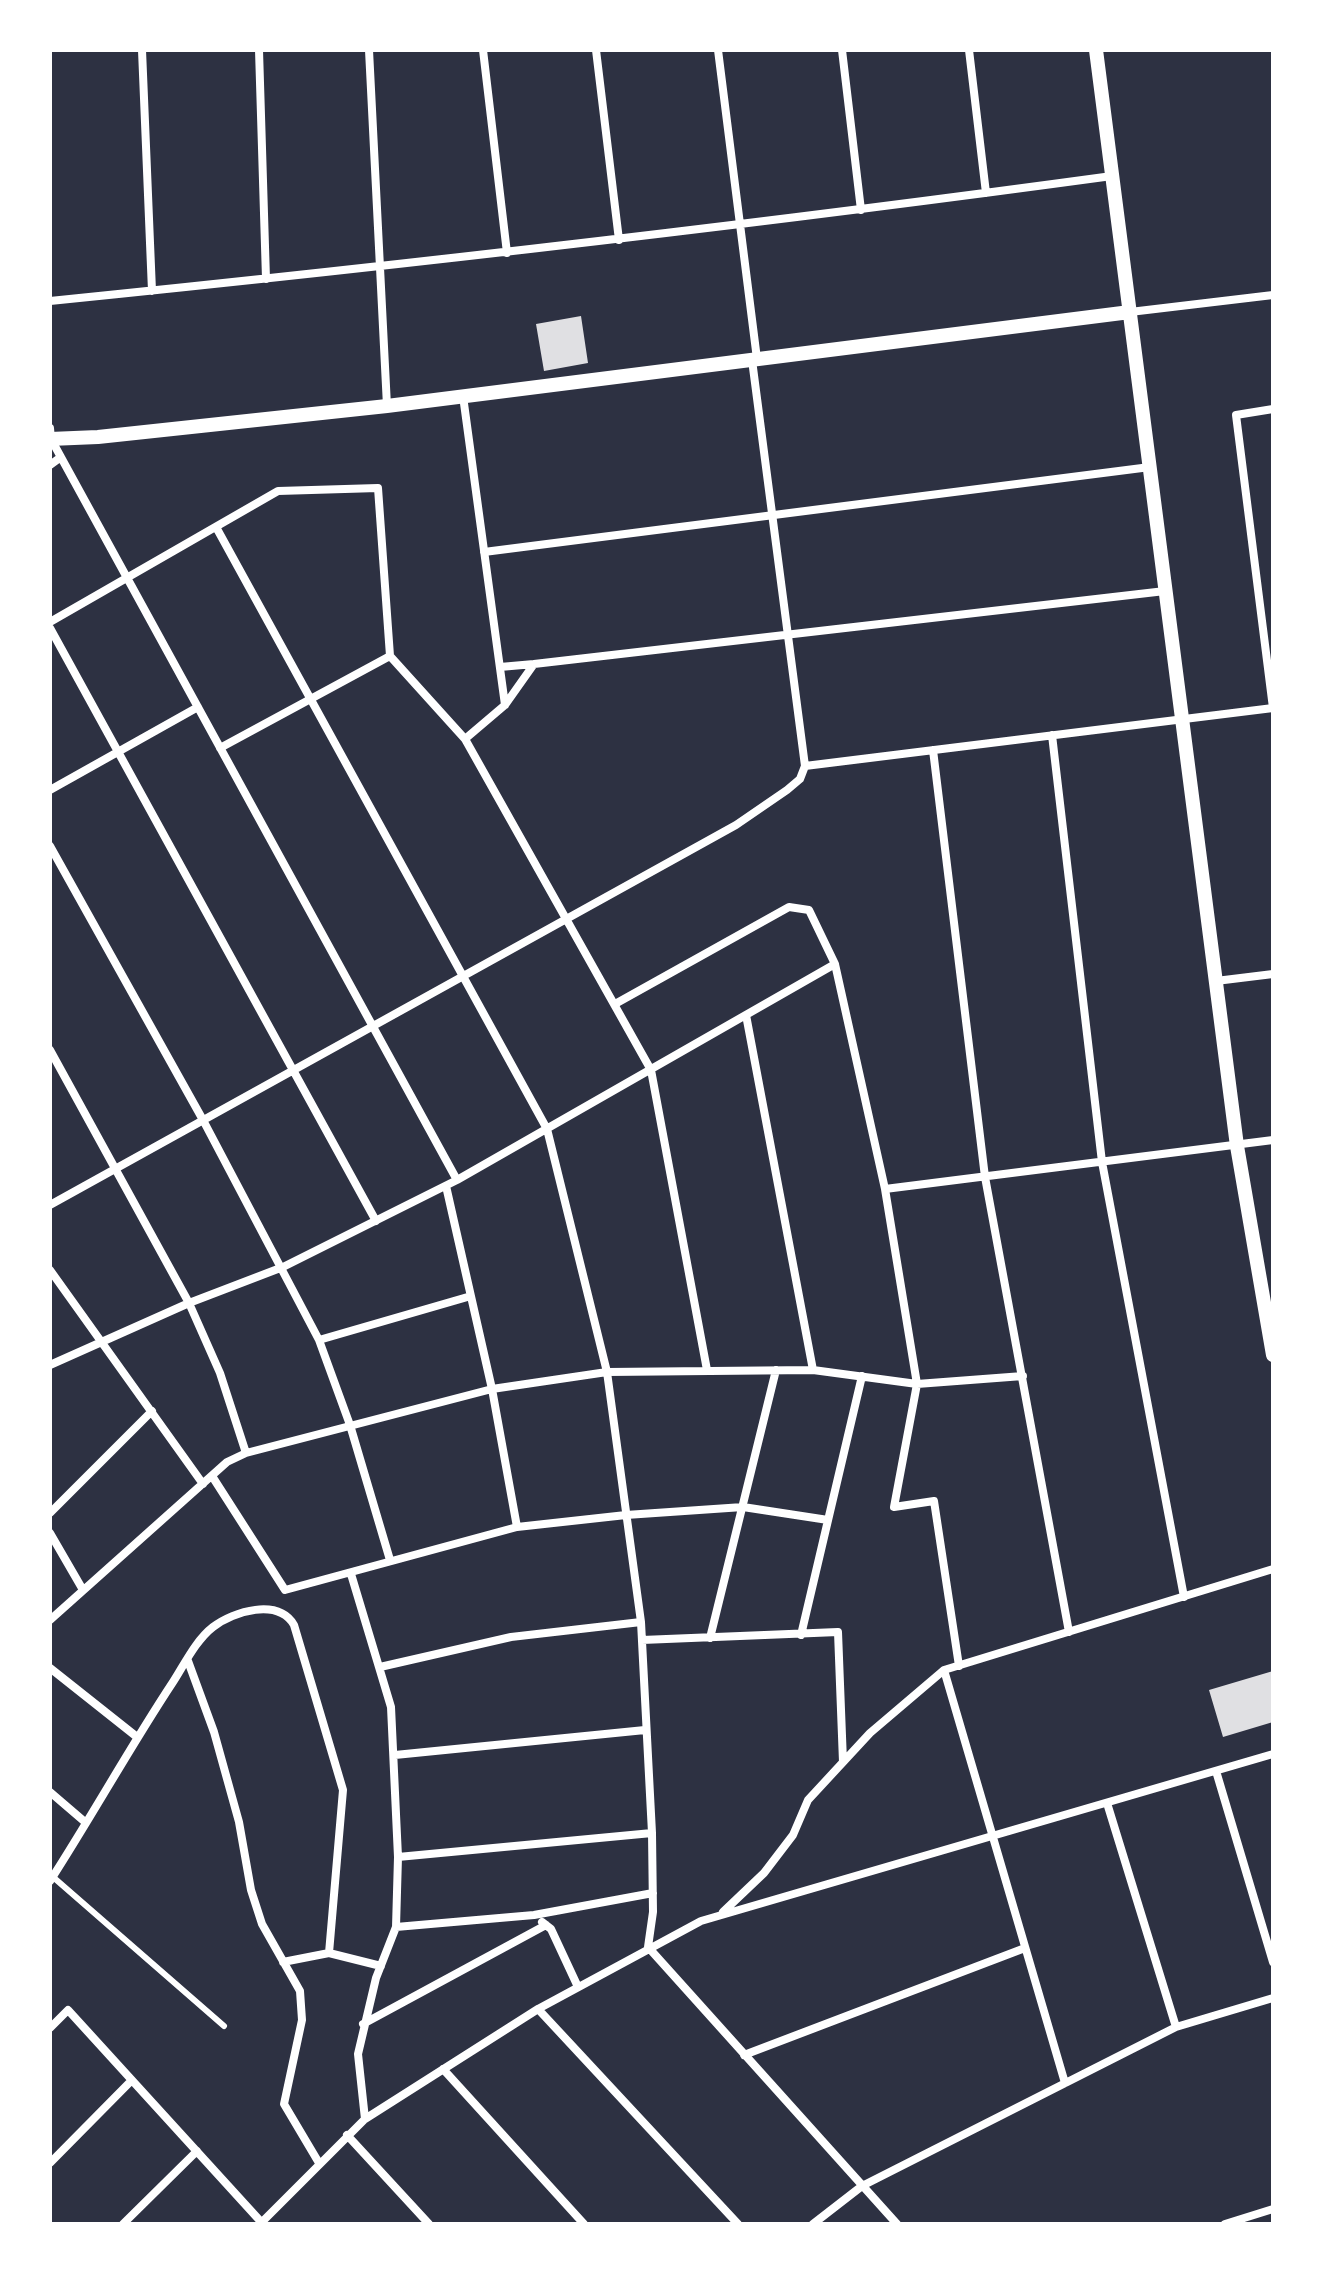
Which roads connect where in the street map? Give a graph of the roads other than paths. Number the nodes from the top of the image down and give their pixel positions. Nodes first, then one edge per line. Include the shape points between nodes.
1 (142, 50) edge
2 (259, 50) edge
3 (369, 50) edge
4 (483, 50) edge
5 (596, 50) edge
6 (718, 50) edge
7 (842, 50) edge
8 (969, 50) edge
9 (1096, 50) edge
10 (1112, 176) junction
11 (986, 193) junction
12 (861, 210) junction
13 (740, 226) junction
14 (619, 240) junction
15 (507, 253) junction
16 (380, 268) junction
17 (266, 279) junction
18 (152, 291) junction
19 (1273, 295) edge
20 (50, 301) edge
21 (1130, 312) junction
22 (754, 360) junction
23 (463, 396) junction
24 (387, 406) junction
25 (1273, 409) edge
26 (50, 428) edge
27 (50, 439) edge
28 (61, 457) junction
29 (50, 465) edge
30 (1150, 467) junction
31 (770, 515) junction
32 (216, 527) junction
33 (484, 552) junction
34 (127, 579) junction
35 (1165, 591) junction
36 (50, 622) edge
37 (50, 628) edge
38 (785, 637) junction
39 (390, 656) junction
40 (534, 664) junction
41 (500, 667) junction
42 (310, 699) junction
43 (505, 705) junction
44 (198, 707) junction
45 (1273, 708) edge
46 (1182, 719) junction
47 (1052, 735) junction
48 (465, 739) junction
49 (220, 748) junction
50 (933, 750) junction
51 (118, 752) junction
52 (805, 766) junction
53 (50, 790) edge
54 (50, 846) edge
55 (567, 917) junction
56 (835, 964) junction
57 (1273, 974) edge
58 (462, 975) junction
59 (1216, 981) junction
60 (615, 1004) junction
61 (746, 1015) junction
62 (372, 1026) junction
63 (50, 1050) edge
64 (293, 1070) junction
65 (651, 1070) junction
66 (203, 1120) junction
67 (547, 1129) junction
68 (1273, 1140) edge
69 (1237, 1146) junction
70 (1102, 1162) junction
71 (115, 1169) junction
72 (985, 1177) junction
73 (457, 1180) junction
74 (446, 1186) junction
75 (885, 1189) junction
76 (50, 1205) edge
77 (376, 1221) junction
78 (283, 1267) junction
79 (50, 1270) edge
80 (471, 1296) junction
81 (189, 1303) junction
82 (319, 1340) junction
83 (100, 1342) junction
84 (1273, 1355) edge
85 (50, 1365) edge
86 (707, 1370) junction
87 (776, 1370) junction
88 (813, 1370) junction
89 (607, 1372) junction
90 (862, 1376) junction
91 (1023, 1376) junction
92 (917, 1384) junction
93 (492, 1389) junction
94 (152, 1411) junction
95 (350, 1425) junction
96 (246, 1453) junction
97 (212, 1476) junction
98 (203, 1484) junction
99 (743, 1507) junction
100 (50, 1513) edge
101 (626, 1515) junction
102 (828, 1520) junction
103 (517, 1527) junction
104 (50, 1533) edge
105 (390, 1560) junction
106 (1273, 1569) edge
107 (351, 1574) junction
108 (83, 1590) junction
109 (1184, 1597) junction
110 (50, 1620) edge
111 (641, 1622) junction
112 (1069, 1632) junction
113 (801, 1635) junction
114 (710, 1638) junction
115 (642, 1640) junction
116 (188, 1661) junction
117 (959, 1666) junction
118 (380, 1667) junction
119 (50, 1668) edge
120 (944, 1670) junction
121 (645, 1730) junction
122 (137, 1737) junction
123 (1273, 1754) edge
124 (395, 1755) junction
125 (843, 1762) junction
126 (1216, 1771) junction
127 (50, 1792) edge
128 (1107, 1803) junction
129 (85, 1822) junction
130 (652, 1833) junction
131 (991, 1836) junction
132 (398, 1857) junction
133 (51, 1879) edge
134 (653, 1893) junction
135 (534, 1915) junction
136 (719, 1916) junction
137 (546, 1925) junction
138 (396, 1927) junction
139 (648, 1947) junction
140 (1025, 1948) junction
141 (329, 1953) junction
142 (283, 1962) junction
143 (1273, 1962) edge
144 (381, 1966) junction
145 (578, 1987) junction
146 (1273, 1998) edge
147 (538, 2009) junction
148 (363, 2024) junction
149 (224, 2026) dead end
150 (1176, 2027) junction
151 (50, 2028) edge
152 (744, 2055) junction
153 (443, 2069) junction
154 (132, 2080) junction
155 (1065, 2083) junction
156 (365, 2119) junction
157 (347, 2135) junction
158 (197, 2151) junction
159 (50, 2163) edge
160 (319, 2163) junction
161 (862, 2186) junction
162 (1273, 2209) edge
163 (261, 2223) edge
164 (123, 2224) edge
165 (429, 2224) edge
166 (584, 2224) edge
167 (738, 2224) edge
168 (813, 2224) edge
169 (897, 2224) edge
170 (1225, 2224) edge

1 - 18 street
2 - 17 street
3 - 16 street
4 - 15 street
5 - 14 street
6 - 13 street
7 - 12 street
8 - 11 street
9 - 10 street
10 - 11 street
10 - 21 street
11 - 12 street
12 - 13 street
13 - 14 street
13 - 22 street
14 - 15 street
15 - 16 street
16 - 17 street
16 - 24 street
17 - 18 street
18 - 20 street
19 - 21 street
21 - 22 street
21 - 30 street
22 - 23 street
22 - 31 street
23 - 24 street
23 - 33 street
24 - 27 street
25 - 45 street via 1236,415
26 - 27 street
27 - 28 street
28 - 29 street
28 - 34 street
30 - 31 street
30 - 35 street
31 - 33 street
31 - 38 street
32 - 34 street
32 - 39 street via 278,491 378,488
32 - 42 street
33 - 41 street
34 - 36 street
34 - 44 street
35 - 38 street
35 - 46 street
37 - 51 street
38 - 40 street
38 - 52 street
39 - 42 street
39 - 48 street
40 - 41 street
40 - 43 street
41 - 43 street
42 - 49 street
42 - 58 street
43 - 48 street
44 - 49 street
44 - 51 street
45 - 46 street
46 - 47 street
46 - 59 street
47 - 50 street
47 - 70 street
48 - 55 street
49 - 62 street
50 - 52 street
50 - 72 street
51 - 53 street
51 - 64 street
52 - 55 street via 800,779 736,825
54 - 66 street
55 - 58 street
55 - 60 street
56 - 60 street via 809,910 789,907
56 - 61 street
56 - 75 street
57 - 59 street
58 - 62 street
58 - 67 street
59 - 69 street
60 - 65 street
61 - 65 street
61 - 88 street
62 - 64 street
62 - 73 street
63 - 71 street
64 - 66 street
64 - 77 street
65 - 67 street
65 - 86 street
66 - 71 street
66 - 78 street
67 - 73 street
67 - 89 street
68 - 69 street
69 - 70 street
69 - 84 street
70 - 72 street
70 - 109 street
71 - 76 street
71 - 81 street
72 - 75 street
72 - 91 street
73 - 74 street
74 - 77 street
74 - 80 street
75 - 92 street
77 - 78 street
78 - 81 street
78 - 82 street
79 - 83 street
80 - 82 street
80 - 93 street
81 - 83 street
81 - 96 street via 220,1373
82 - 95 street
83 - 85 street
83 - 94 street
86 - 87 street
86 - 89 street
87 - 88 street
87 - 99 street
88 - 90 street
89 - 93 street
89 - 101 street
90 - 92 street
90 - 102 street
91 - 92 street
91 - 112 street
92 - 117 street via 894,1507 934,1501
93 - 95 street
93 - 103 street
94 - 98 street
94 - 100 street
95 - 96 street
95 - 105 street
96 - 97 street
97 - 98 street
97 - 107 street via 285,1590
98 - 108 street
99 - 101 street
99 - 102 street
99 - 114 street
101 - 103 street
101 - 111 street
102 - 113 street
103 - 105 street
104 - 108 street
105 - 107 street
106 - 109 street
107 - 118 street
108 - 110 street
109 - 112 street
111 - 115 street
111 - 118 street via 511,1637
112 - 117 street
113 - 114 street
113 - 125 street via 838,1632
114 - 115 street
115 - 121 street
116 - 122 street
116 - 141 street via 212,1628 242,1613 274,1608 289,1615 294,1625 343,1790
116 - 142 street via 214,1732 262,1924
117 - 120 street
118 - 124 street via 391,1707
119 - 122 street
120 - 125 street
120 - 131 street
121 - 124 street
121 - 130 street
122 - 129 street
123 - 126 street
124 - 132 street
125 - 136 street via 808,1800 793,1835 764,1873
126 - 128 street
126 - 143 street
127 - 129 street
128 - 131 street
128 - 150 street
129 - 133 street
130 - 132 street
130 - 134 street
131 - 136 street
131 - 140 street
132 - 138 street
133 - 149 lane
134 - 135 street
134 - 139 street
135 - 137 street
135 - 138 street
136 - 139 street
137 - 145 street
137 - 148 street
138 - 144 street
139 - 145 street
139 - 152 street
140 - 152 street
140 - 155 street
141 - 142 street
141 - 144 street
142 - 160 street via 300,1991 302,2020 284,2104
144 - 148 street
145 - 147 street
146 - 150 street
147 - 153 street
147 - 167 street
148 - 156 street via 359,2066
150 - 155 street
151 - 154 street via 68,2010
152 - 161 street
153 - 156 street
153 - 166 street
154 - 158 street
154 - 159 street
155 - 161 street
156 - 157 street
157 - 160 street
157 - 165 street
158 - 163 street
158 - 164 street
160 - 163 street
161 - 168 street
161 - 169 street
162 - 170 street

